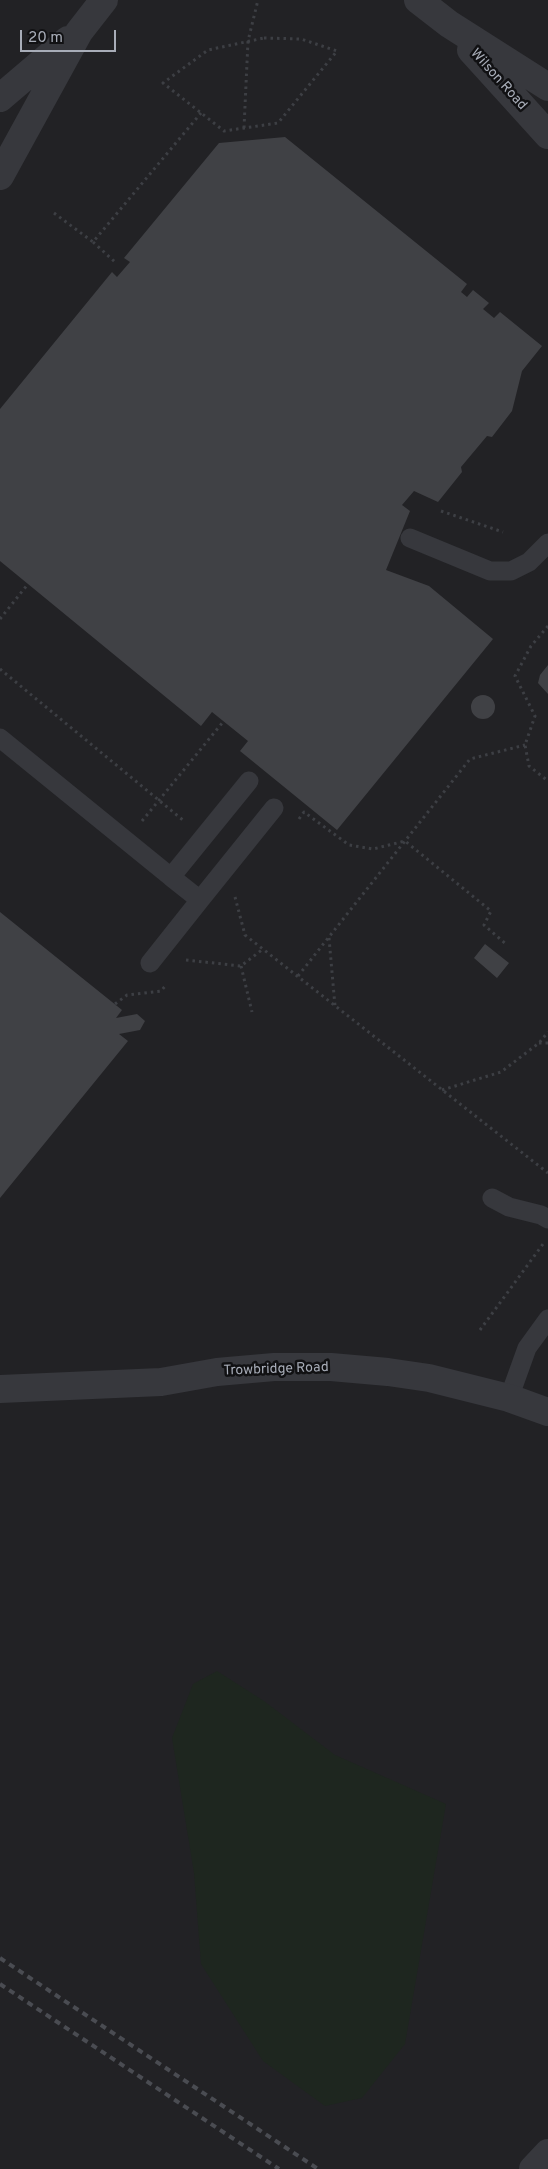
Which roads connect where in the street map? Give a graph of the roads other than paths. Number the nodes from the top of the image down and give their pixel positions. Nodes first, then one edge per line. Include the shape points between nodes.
1 (104, 0) edge
2 (418, 0) edge
3 (449, 24) junction
4 (79, 32) junction
5 (548, 87) edge
6 (0, 98) edge
7 (548, 135) edge
8 (0, 176) edge
9 (410, 538) dead end
10 (547, 547) edge
11 (0, 738) edge
12 (249, 781) dead end
13 (274, 808) dead end
14 (171, 877) junction
15 (200, 900) junction
16 (150, 963) dead end
17 (492, 1198) dead end
18 (548, 1219) edge
19 (548, 1319) edge
20 (0, 1389) edge
21 (509, 1398) junction
22 (548, 1412) edge
23 (548, 2153) edge
24 (533, 2169) edge

1 - 4 street
2 - 3 street, Wilson Road
3 - 5 street, Wilson Road
3 - 7 street, Wilson Road
4 - 6 street
4 - 8 street
9 - 10 lane via 490,571 511,571
11 - 14 lane
12 - 14 lane
13 - 15 lane
14 - 15 lane
15 - 16 lane
17 - 18 lane via 509,1208
19 - 21 lane via 527,1348
20 - 21 street, Trowbridge Road via 161,1382 274,1367 331,1367 429,1378
21 - 22 street, Trowbridge Road
23 - 24 street

